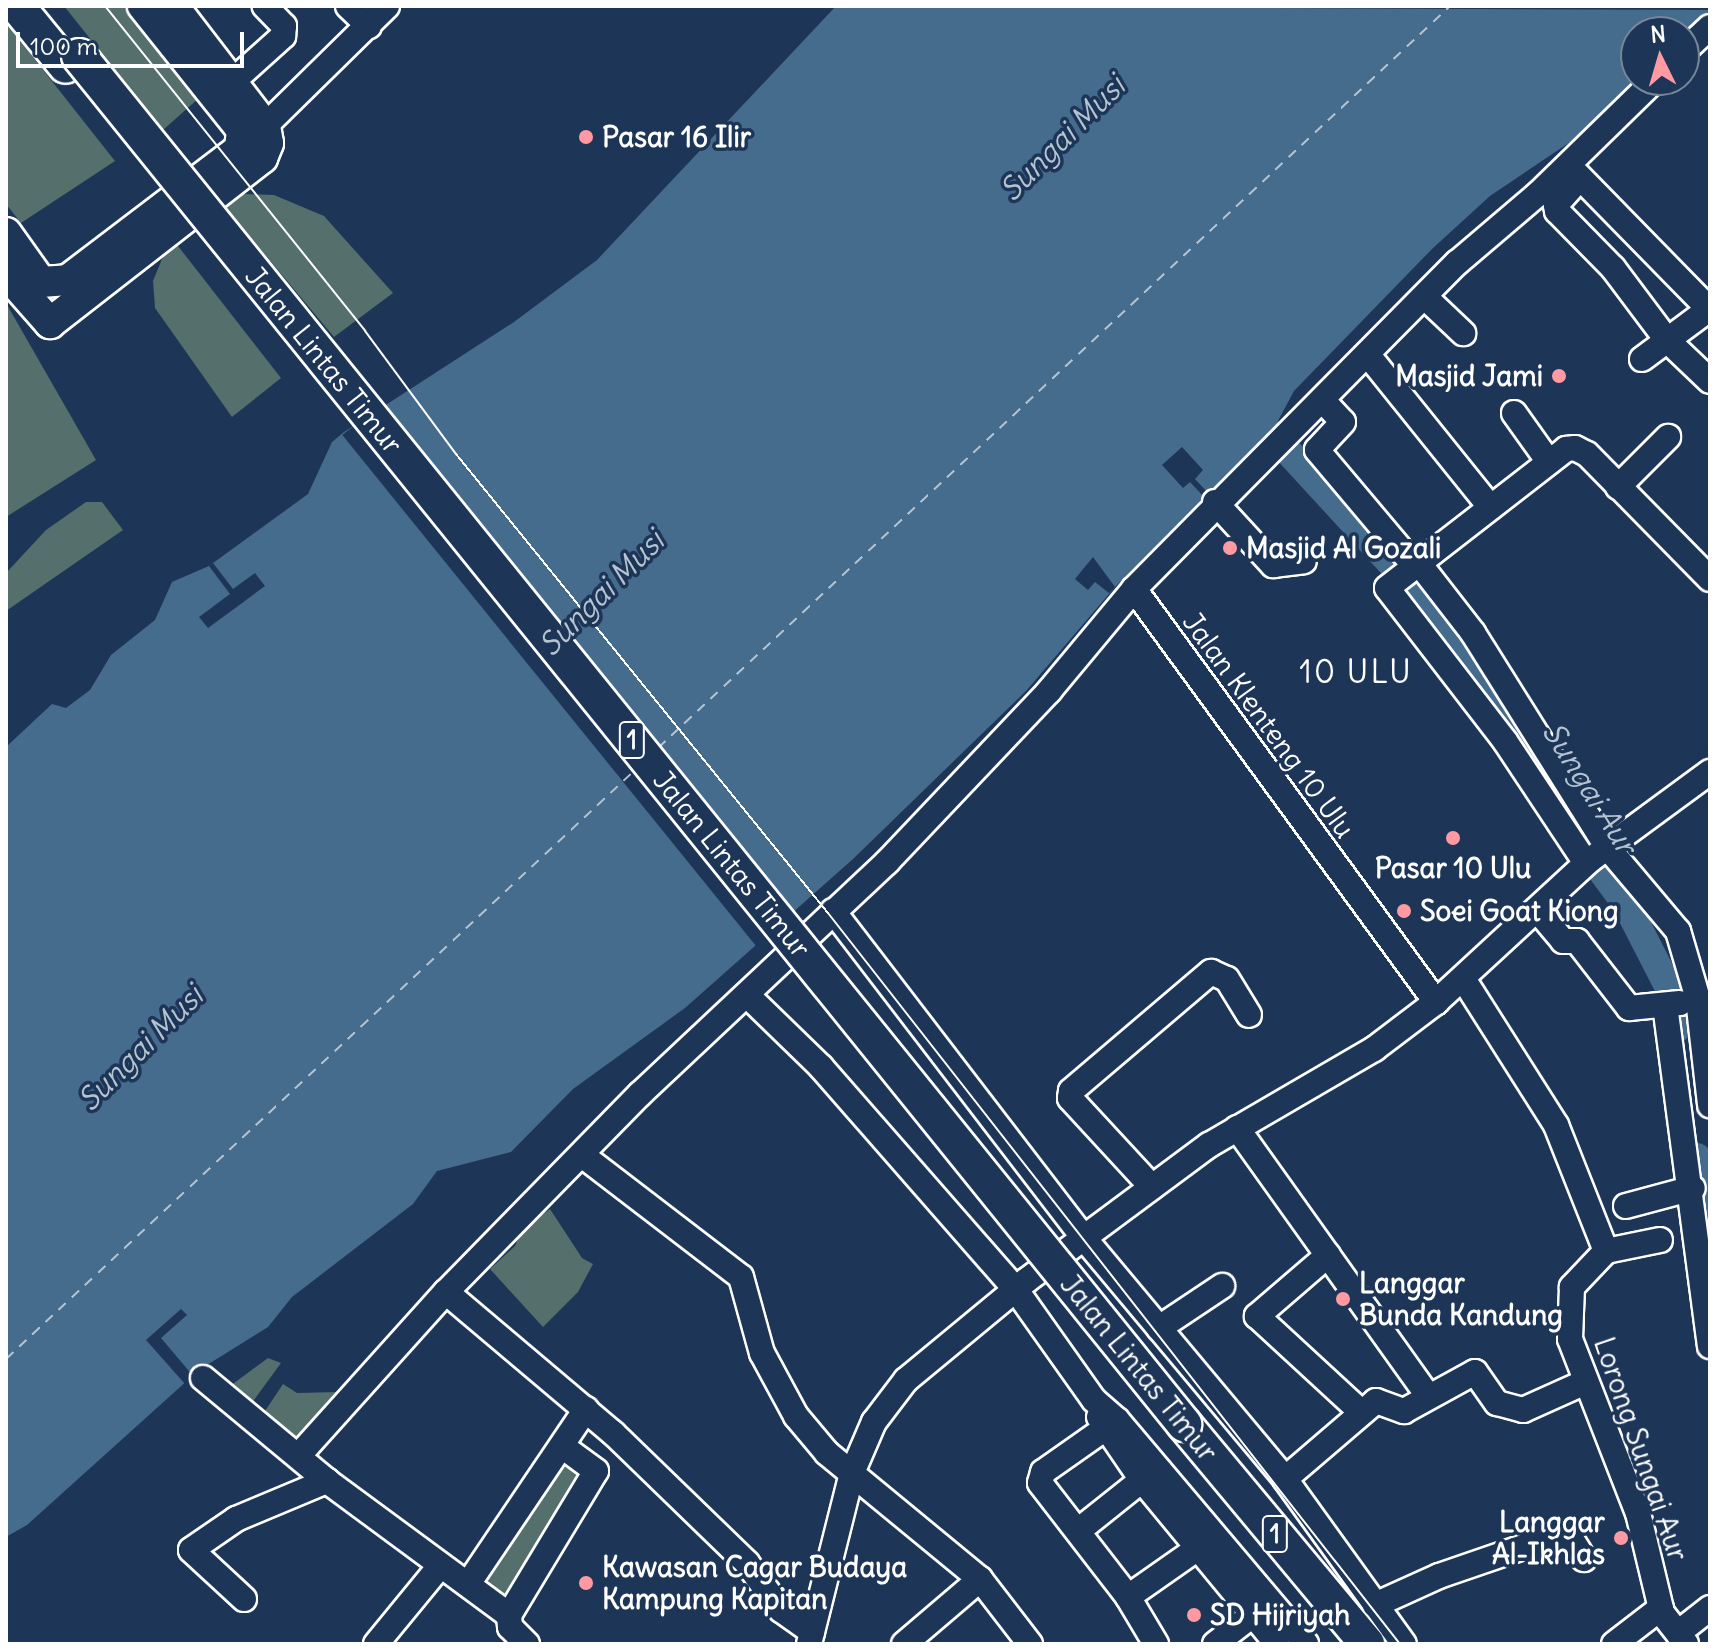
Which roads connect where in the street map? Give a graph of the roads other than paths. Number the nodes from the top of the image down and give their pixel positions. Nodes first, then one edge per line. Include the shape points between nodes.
1 (17, 6) edge
2 (39, 6) edge
3 (143, 6) edge
4 (173, 6) edge
5 (265, 6) edge
6 (348, 6) edge
7 (387, 6) edge
8 (369, 26) junction
9 (72, 61) junction
10 (232, 82) junction
11 (1641, 96) edge
12 (265, 126) junction
13 (1574, 172) junction
14 (6, 233) edge
15 (6, 273) edge
16 (1427, 299) junction
17 (1710, 310) edge
18 (1463, 333) dead end
19 (1672, 336) junction
20 (1642, 359) dead end
21 (1372, 360) dead end
22 (1710, 381) edge
23 (1327, 405) dead end
24 (1514, 413) dead end
25 (1668, 437) dead end
26 (1549, 462) junction
27 (1618, 487) junction
28 (1215, 502) junction
29 (1490, 507) junction
30 (1304, 561) dead end
31 (1409, 570) junction
32 (1710, 579) edge
33 (1134, 589) junction
34 (1503, 709) junction
35 (1710, 772) edge
36 (1597, 855) junction
37 (833, 911) junction
38 (1538, 911) junction
39 (1464, 980) junction
40 (747, 995) junction
41 (1700, 998) edge
42 (1436, 1002) junction
43 (1666, 1005) junction
44 (1249, 1015) dead end
45 (1705, 1047) edge
46 (1710, 1105) edge
47 (1237, 1128) junction
48 (582, 1155) junction
49 (1152, 1187) junction
50 (1693, 1188) junction
51 (1626, 1206) dead end
52 (1083, 1237) junction
53 (1660, 1240) dead end
54 (1606, 1251) junction
55 (1328, 1255) junction
56 (1222, 1286) dead end
57 (1016, 1290) junction
58 (446, 1292) junction
59 (1159, 1328) junction
60 (1710, 1346) edge
61 (203, 1378) dead end
62 (1583, 1383) junction
63 (1428, 1396) junction
64 (586, 1409) junction
65 (1361, 1412) junction
66 (1110, 1425) junction
67 (1178, 1429) junction
68 (562, 1446) junction
69 (299, 1455) dead end
70 (852, 1473) junction
71 (1285, 1479) junction
72 (1142, 1480) junction
73 (327, 1481) junction
74 (1078, 1531) junction
75 (1198, 1548) junction
76 (1584, 1559) dead end
77 (442, 1567) junction
78 (980, 1579) junction
79 (468, 1584) junction
80 (1128, 1597) junction
81 (244, 1599) dead end
82 (1375, 1605) junction
83 (1661, 1608) junction
84 (1710, 1608) edge
85 (1254, 1614) junction
86 (509, 1615) junction
87 (811, 1638) edge
88 (1682, 1639) edge
89 (376, 1644) edge
90 (527, 1644) edge
91 (904, 1644) edge
92 (1030, 1644) edge
93 (1156, 1644) edge
94 (1215, 1644) edge
95 (1277, 1644) edge
96 (1306, 1644) edge
97 (1343, 1644) edge
98 (1367, 1644) edge
99 (1404, 1644) edge
100 (1614, 1644) edge

1 - 9 highway, Jalan Lintas Timur / 1
2 - 9 highway, Jalan Lintas Timur / 1
3 - 14 main road via 242,130 240,149 68,280 41,282
4 - 10 main road
5 - 10 street via 284,26 283,36
6 - 8 street
7 - 8 street
8 - 12 street
9 - 67 highway, Jalan Lintas Timur / 1, bridge
10 - 12 main road
11 - 13 street
12 - 15 main road via 268,143 262,158 50,323
13 - 16 street via 1458,262
13 - 17 street
13 - 19 street via 1556,208
16 - 18 street
16 - 28 street
17 - 19 street
19 - 20 street
19 - 22 street
21 - 29 street
23 - 31 street via 1343,422 1317,450
24 - 26 street
25 - 27 street
26 - 27 street via 1575,448
26 - 29 street
27 - 32 street
28 - 30 street via 1273,565
28 - 33 street
29 - 31 street
31 - 34 street
31 - 34 street via 1388,592
33 - 37 street via 1049,691 887,862
33 - 42 street, Jalan Klenteng 10 Ulu
34 - 36 street
34 - 36 street
35 - 36 street
36 - 38 street
36 - 41 street via 1678,931
37 - 40 street
37 - 52 street
38 - 39 street
38 - 43 street via 1563,941 1577,941 1629,1008
39 - 42 street
39 - 54 street via 1556,1125
40 - 48 street via 682,1052
40 - 57 street via 821,1067
41 - 43 street
41 - 45 street
42 - 47 street via 1374,1049
43 - 50 street
44 - 49 street via 1227,979 1211,972 1071,1091 1070,1098
45 - 46 street
47 - 49 street
47 - 55 street
48 - 58 street
48 - 70 street via 741,1277 762,1353 782,1395 825,1451
49 - 52 street
50 - 51 street
50 - 60 street
52 - 57 street
52 - 59 street
53 - 54 street
54 - 62 street, Lorong Sungai Aur via 1570,1293 1570,1339
55 - 63 street
55 - 65 street via 1257,1316
56 - 59 street
57 - 66 street
57 - 70 street via 886,1402
58 - 64 street
58 - 69 street
59 - 71 street
61 - 73 street
62 - 63 street via 1523,1410 1497,1403 1477,1372
62 - 83 street, Lorong Sungai Aur via 1638,1513
63 - 65 street via 1404,1411 1377,1401
64 - 68 street
64 - 87 street via 747,1563 781,1610
65 - 71 street
66 - 72 street
66 - 74 street via 1040,1476
66 - 96 street
67 - 97 highway, Jalan Lintas Timur / 1
67 - 98 highway, Jalan Lintas Timur / 1
68 - 79 street
68 - 86 street via 592,1464 594,1478
70 - 78 street
70 - 87 street
71 - 82 street
72 - 74 street
72 - 75 street
73 - 77 street
73 - 81 street via 236,1519 191,1550
74 - 80 street
75 - 80 street
75 - 85 street
76 - 82 street via 1567,1532 1439,1576
77 - 79 street
77 - 89 street
78 - 91 street
78 - 92 street
79 - 86 street
80 - 93 street
82 - 99 street
83 - 88 street, Lorong Sungai Aur
83 - 100 street
84 - 88 street
85 - 94 street
85 - 95 street
86 - 90 street via 510,1627

